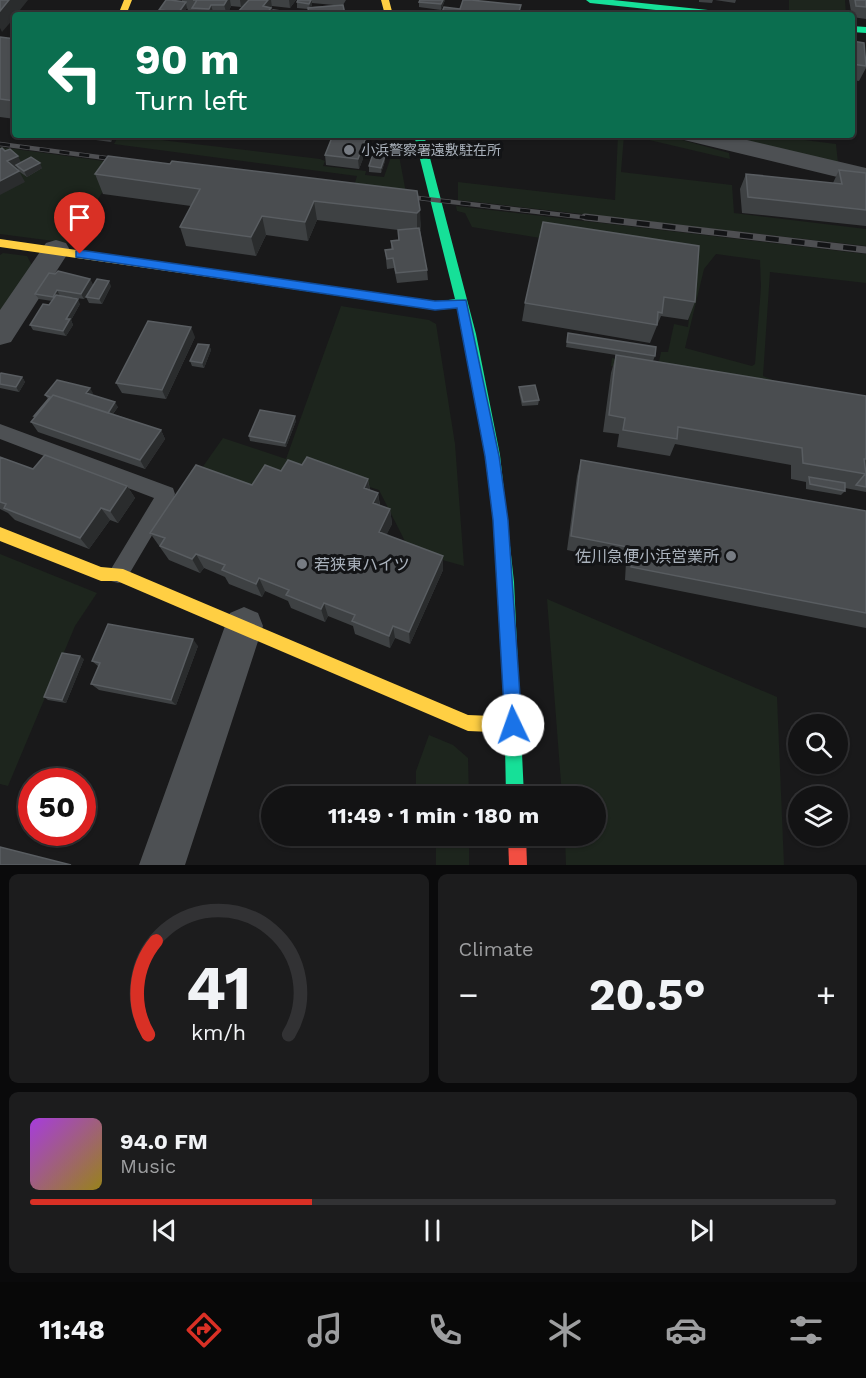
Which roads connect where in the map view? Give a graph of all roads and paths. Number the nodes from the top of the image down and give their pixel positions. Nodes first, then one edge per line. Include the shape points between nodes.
1 (590, 0) edge
2 (679, 5) edge
3 (713, 12) edge
4 (420, 138) edge
5 (705, 138) edge
6 (866, 177) edge
7 (0, 243) edge
8 (56, 250) junction
9 (462, 303) junction
10 (0, 334) edge
11 (0, 431) edge
12 (0, 534) edge
13 (118, 574) junction
14 (244, 626) junction
15 (513, 725) junction
16 (516, 786) edge
17 (517, 846) edge
18 (162, 865) edge
19 (518, 865) edge

1 - 2 street
2 - 3 street
4 - 9 street
5 - 6 street
7 - 8 street
8 - 9 street via 435,306
8 - 10 street
9 - 15 street via 501,520
11 - 13 lane via 166,494
12 - 13 street via 101,574
13 - 14 street
14 - 15 street via 468,723
14 - 18 street
15 - 16 street
17 - 19 street

